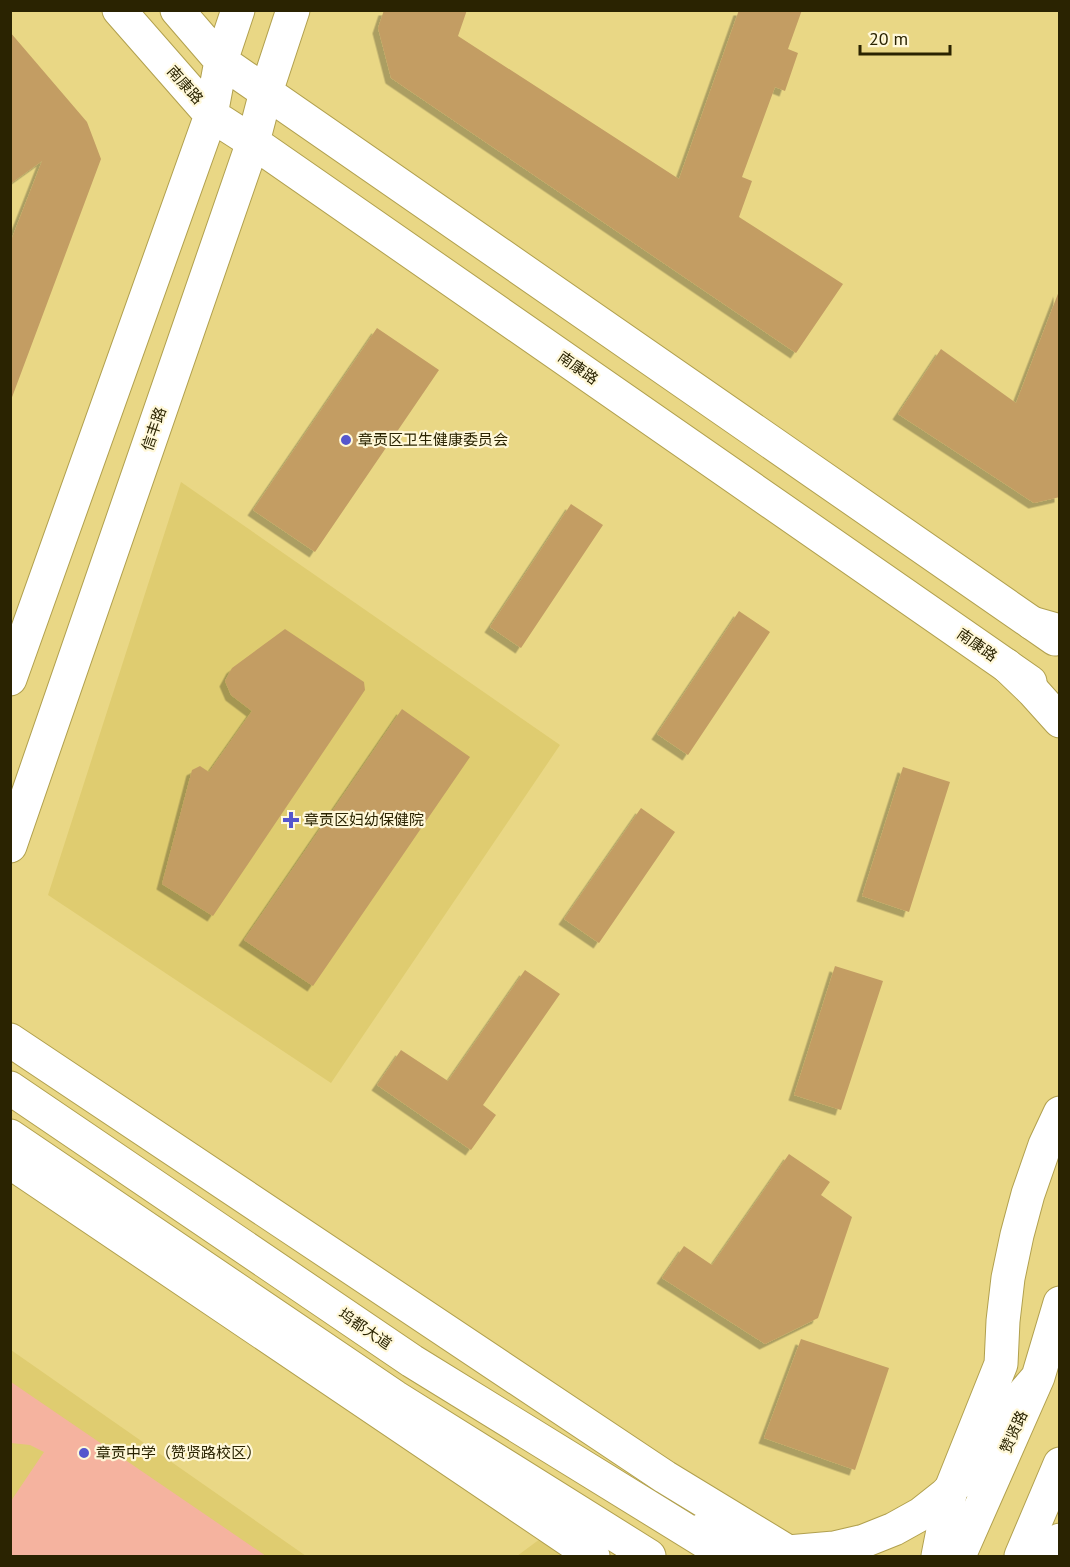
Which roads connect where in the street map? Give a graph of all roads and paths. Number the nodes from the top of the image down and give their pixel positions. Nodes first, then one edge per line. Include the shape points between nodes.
1 (118, 10) edge
2 (177, 10) edge
3 (238, 10) edge
4 (293, 10) edge
5 (221, 61) junction
6 (266, 92) junction
7 (211, 115) junction
8 (253, 142) junction
9 (1046, 627) edge
10 (1059, 641) edge
11 (1006, 665) junction
12 (10, 679) edge
13 (1059, 702) edge
14 (1059, 721) edge
15 (10, 846) edge
16 (10, 1040) edge
17 (10, 1088) edge
18 (1059, 1113) edge
19 (10, 1136) edge
20 (10, 1162) edge
21 (1059, 1304) edge
22 (1038, 1377) junction
23 (1059, 1464) edge
24 (951, 1490) junction
25 (1059, 1507) edge
26 (1059, 1512) edge
27 (677, 1524) junction
28 (1059, 1540) edge
29 (791, 1554) edge
30 (593, 1557) edge
31 (649, 1557) edge
32 (728, 1557) edge
33 (938, 1557) edge
34 (958, 1557) edge
35 (1021, 1557) edge
36 (1050, 1557) edge

1 - 7 main road, 南康路
2 - 5 main road
3 - 5 main road
4 - 6 main road, 信丰路
5 - 6 main road
5 - 7 main road
6 - 8 main road, 信丰路
6 - 9 main road
7 - 8 main road, 南康路
7 - 12 main road
8 - 11 main road, 南康路
8 - 15 main road, 信丰路
9 - 10 main road
11 - 13 main road, 南康路
11 - 14 main road
16 - 29 main road via 665,1477
17 - 27 main road, 坞都大道 via 412,1361
18 - 24 main road via 1017,1235 1008,1278 1001,1364
19 - 31 main road via 395,1397
20 - 30 main road
21 - 22 main road, 赞贤路
22 - 24 main road via 999,1422 984,1449
22 - 34 main road, 赞贤路
23 - 35 main road
24 - 29 main road via 894,1529 864,1541
24 - 33 main road
25 - 26 main road
27 - 29 main road
27 - 32 main road, 坞都大道
28 - 36 main road

